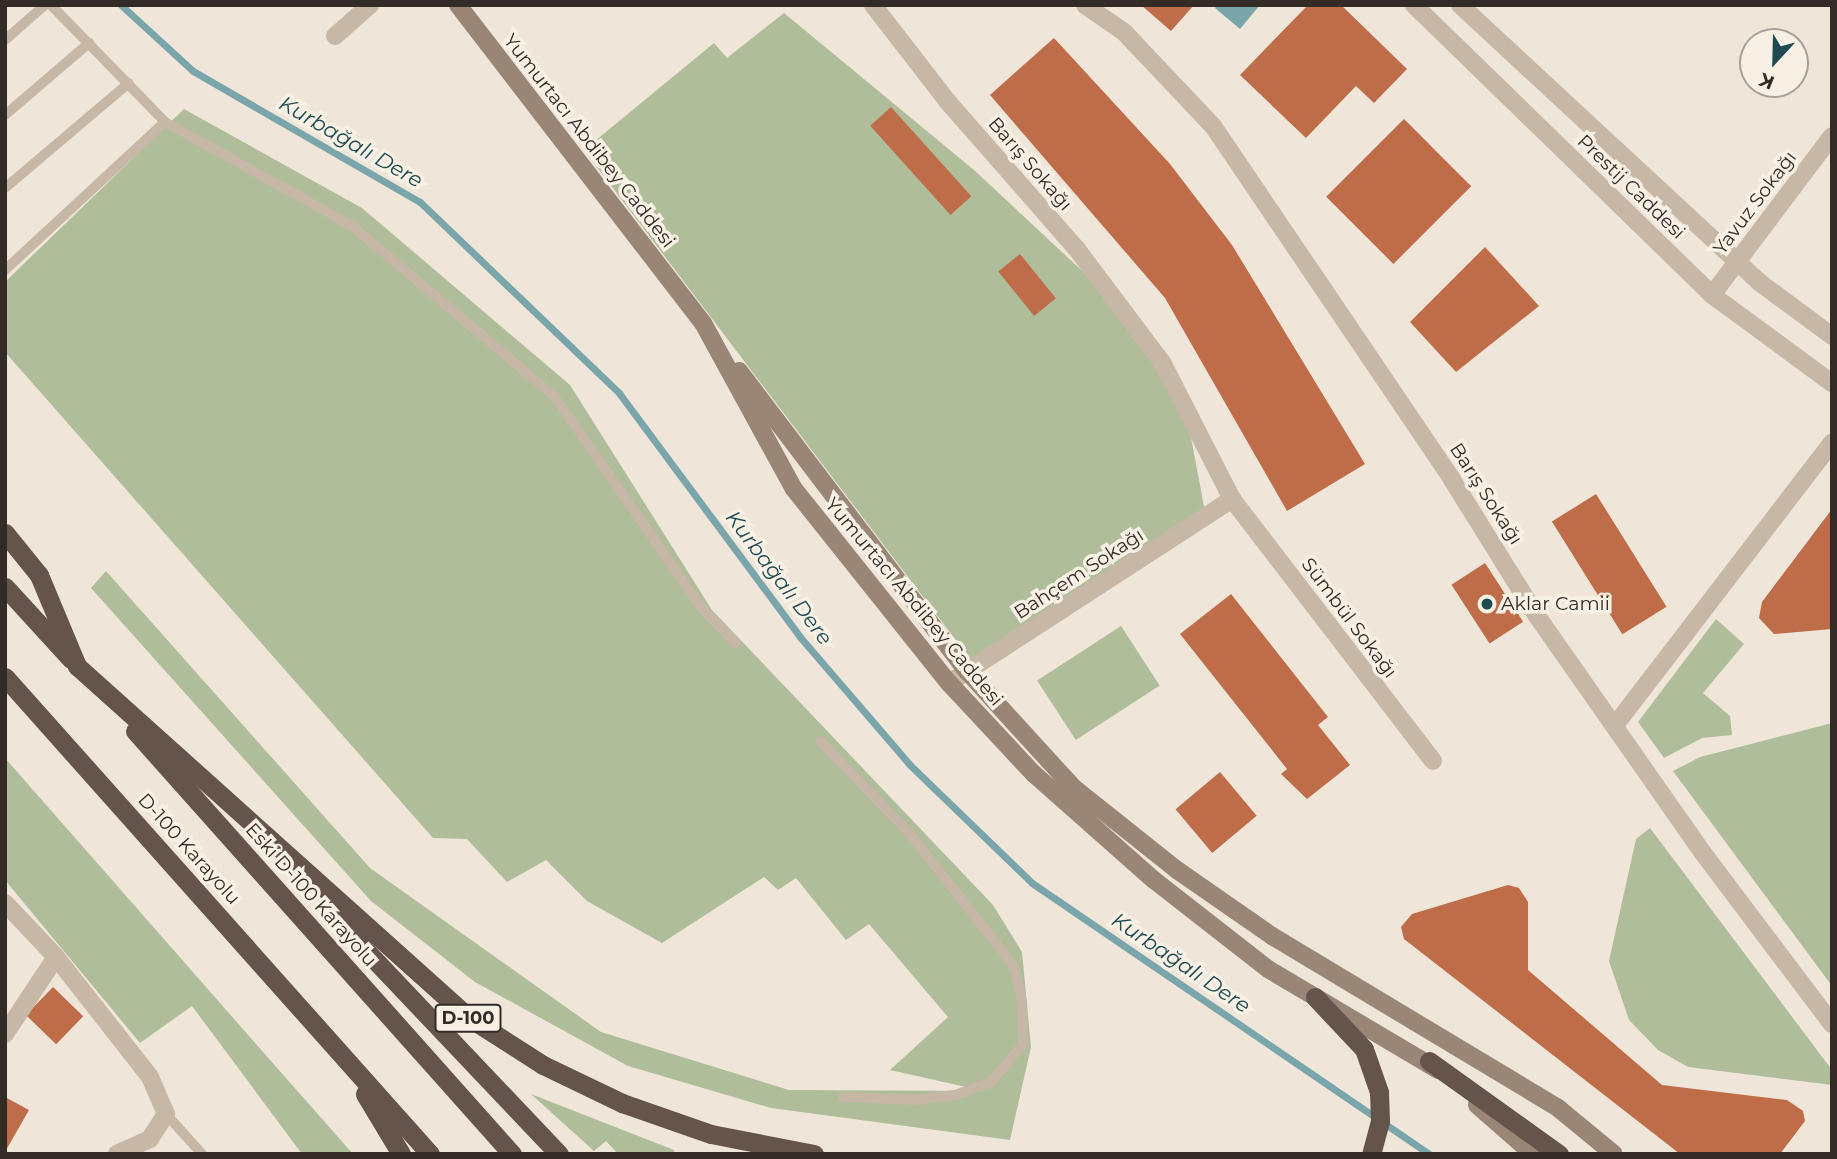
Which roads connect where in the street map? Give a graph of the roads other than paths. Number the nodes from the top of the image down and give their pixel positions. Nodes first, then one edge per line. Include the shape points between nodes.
1 (45, 5) edge
2 (51, 5) edge
3 (370, 5) edge
4 (458, 5) edge
5 (873, 5) edge
6 (1085, 5) edge
7 (1414, 5) edge
8 (1460, 5) edge
9 (335, 36) dead end
10 (5, 40) edge
11 (89, 43) junction
12 (129, 83) junction
13 (5, 115) edge
14 (165, 122) junction
15 (1832, 136) edge
16 (5, 188) edge
17 (1737, 262) junction
18 (5, 270) edge
19 (1712, 295) junction
20 (703, 323) junction
21 (1832, 336) edge
22 (1832, 383) edge
23 (1832, 442) edge
24 (1232, 499) junction
25 (5, 533) edge
26 (5, 587) edge
27 (735, 643) dead end
28 (77, 666) junction
29 (967, 671) junction
30 (5, 677) edge
31 (949, 683) junction
32 (1616, 724) junction
33 (820, 741) dead end
34 (1433, 761) dead end
35 (198, 774) junction
36 (5, 903) edge
37 (56, 957) junction
38 (1314, 997) junction
39 (1832, 1024) edge
40 (5, 1034) edge
41 (339, 1051) junction
42 (1429, 1061) junction
43 (843, 1097) dead end
44 (166, 1114) junction
45 (813, 1153) edge
46 (117, 1154) edge
47 (202, 1154) edge
48 (401, 1154) edge
49 (430, 1154) edge
50 (512, 1154) edge
51 (559, 1154) edge
52 (1371, 1154) edge
53 (1533, 1154) edge
54 (1559, 1154) edge
55 (1614, 1154) edge

1 - 10 lane
2 - 11 lane
3 - 9 street
4 - 20 main road, Yumurtacı Abdibey Caddesi
5 - 24 street, Barış Sokağı via 948,103 1076,248 1163,364
6 - 32 street, Barış Sokağı via 1124,32 1213,126 1451,478 1537,616
7 - 19 street, Prestij Caddesi
8 - 17 street, Prestij Caddesi
11 - 12 lane
11 - 13 lane
12 - 14 lane
12 - 16 lane
14 - 18 lane
14 - 27 lane via 351,225 555,397 700,606
15 - 17 street, Yavuz Sokağı
17 - 19 street, Yavuz Sokağı
17 - 21 street, Prestij Caddesi
19 - 22 street, Prestij Caddesi
20 - 29 main road
20 - 31 main road, Yumurtacı Abdibey Caddesi via 793,489
23 - 32 street
24 - 29 street, Bahçem Sokağı
24 - 34 street, Sümbül Sokağı
25 - 28 highway via 39,575
26 - 28 highway
28 - 35 highway
28 - 50 highway, Eski D-100 Karayolu
29 - 31 street, Bahçem Sokağı
29 - 55 main road via 1074,788 1177,870 1272,936 1558,1108
30 - 41 highway, D-100 Karayolu
31 - 38 main road, Yumurtacı Abdibey Caddesi via 1034,774 1113,847 1268,969
32 - 39 street, Barış Sokağı via 1710,864
33 - 43 lane via 910,834 1000,947 1015,969 1022,1001 1023,1044 991,1082 955,1095 916,1100
35 - 45 highway, D-100 via 367,931 468,1017 543,1065 622,1103 710,1134
35 - 51 highway
36 - 37 street
37 - 40 street
37 - 44 street via 150,1077
38 - 42 main road, Yumurtacı Abdibey Caddesi
38 - 52 highway via 1364,1049 1379,1092 1380,1121
41 - 48 highway
41 - 49 highway
42 - 53 main road, Yumurtacı Abdibey Caddesi
42 - 54 highway
44 - 46 street via 150,1139
44 - 47 lane

